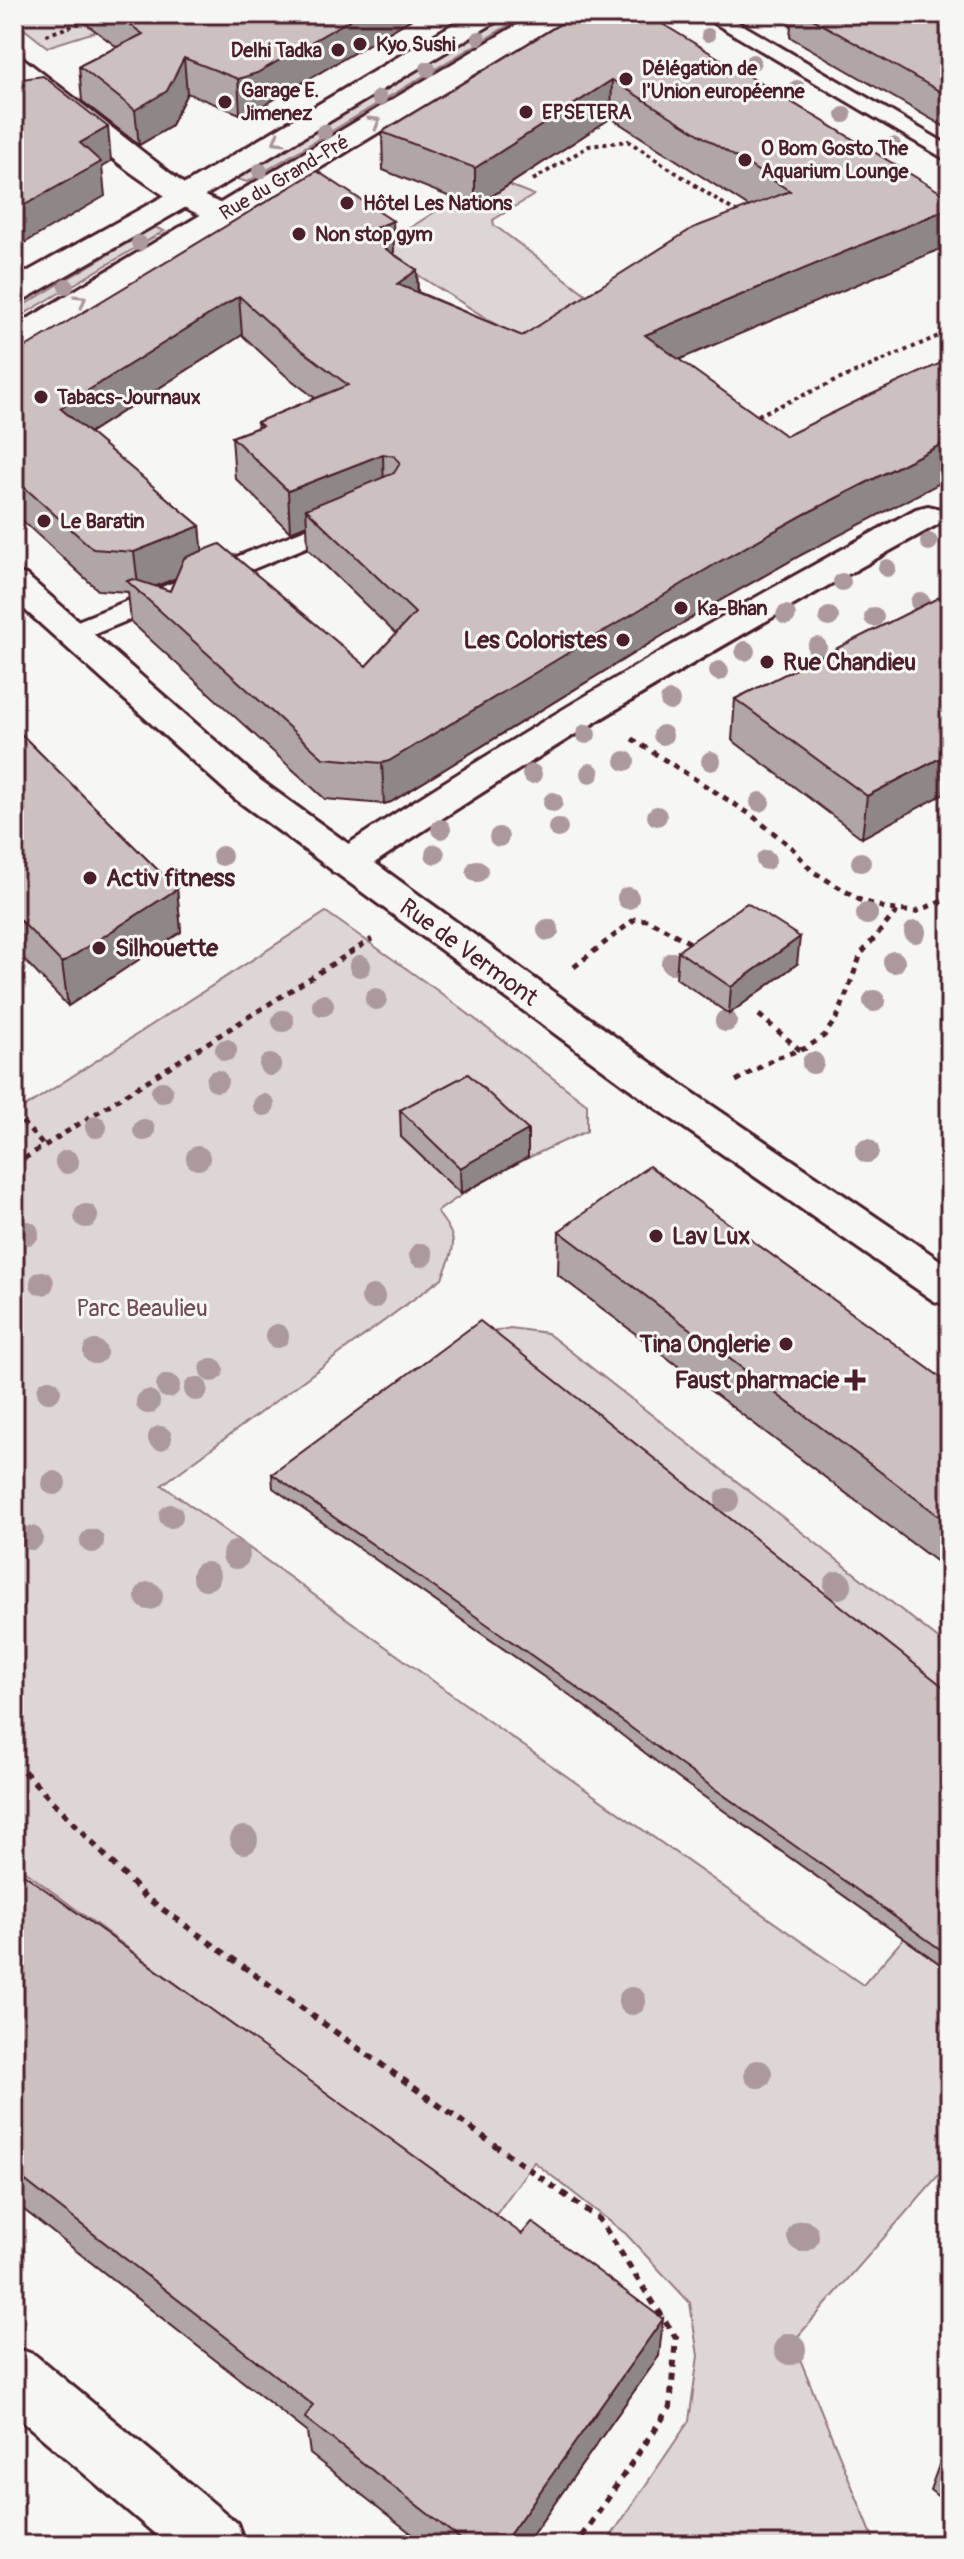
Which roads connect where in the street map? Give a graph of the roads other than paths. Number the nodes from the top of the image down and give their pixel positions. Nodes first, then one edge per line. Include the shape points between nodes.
1 (489, 14) edge
2 (554, 14) edge
3 (709, 14) edge
4 (14, 65) edge
5 (950, 155) edge
6 (183, 197) junction
7 (222, 215) junction
8 (14, 292) edge
9 (14, 340) edge
10 (370, 511) edge
11 (928, 516) dead end
12 (14, 582) edge
13 (70, 634) junction
14 (347, 863) junction
15 (950, 1289) edge
16 (14, 2376) edge
17 (215, 2545) edge

1 -> 6 street, Rue du Grand-Pré
7 -> 2 street, Rue du Grand-Pré
3 - 5 lane
4 - 6 street
6 - 7 street
6 - 8 street, Rue du Grand-Pré
9 -> 7 street, Rue du Grand-Pré
10 - 13 lane
11 - 14 street via 586,710
12 - 13 street, Rue de Vermont
13 - 14 street, Rue de Vermont via 247,789
14 - 15 street, Rue de Vermont via 671,1098
16 - 17 street

